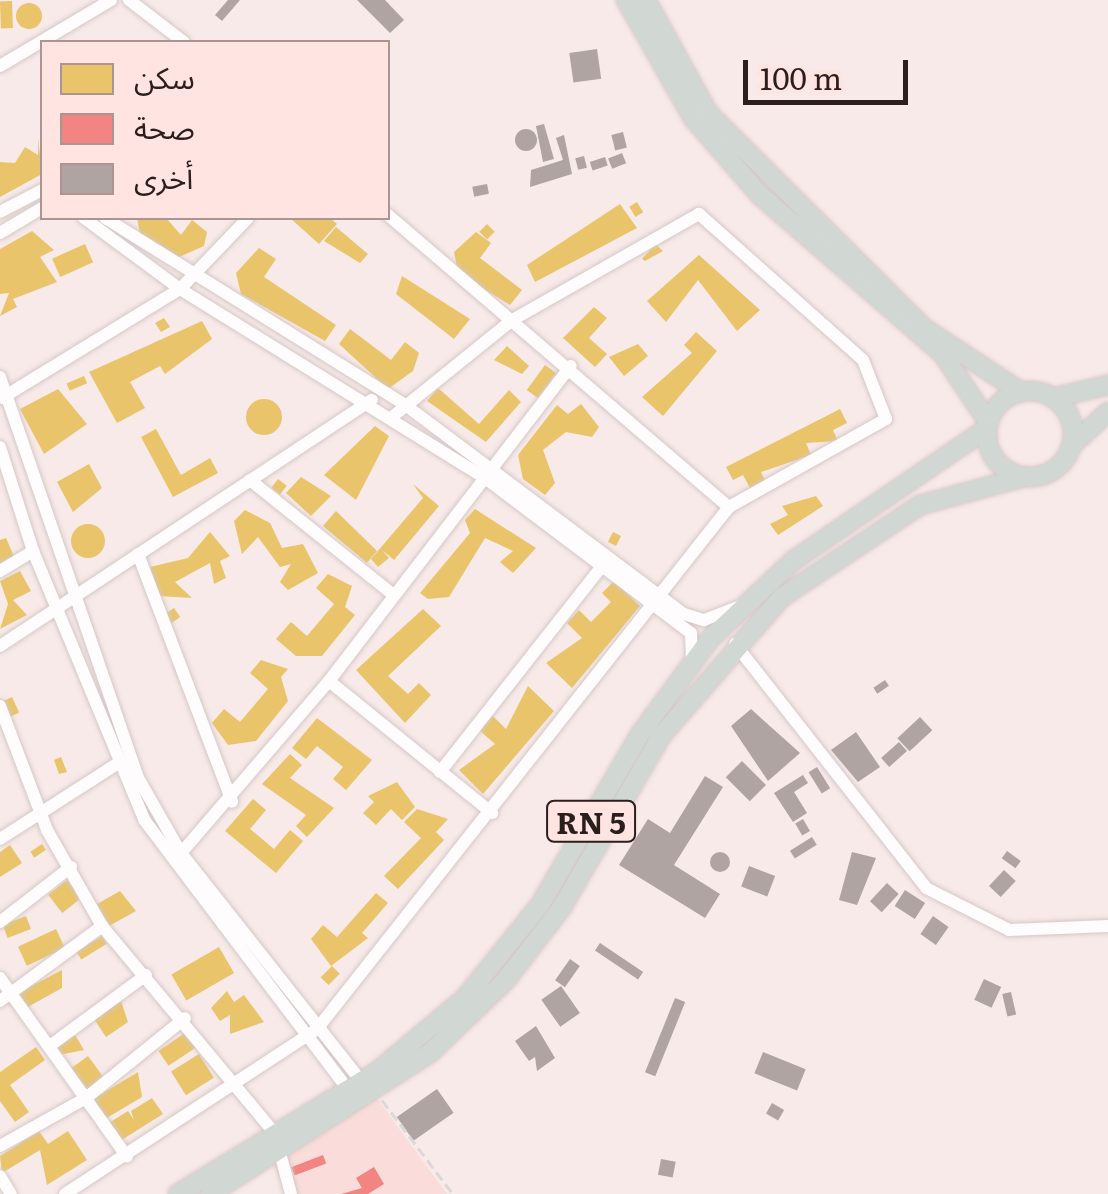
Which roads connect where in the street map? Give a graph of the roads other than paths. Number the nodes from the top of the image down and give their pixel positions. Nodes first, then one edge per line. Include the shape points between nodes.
1 (111, 0) edge
2 (128, 0) edge
3 (626, 0) edge
4 (646, 0) edge
5 (44, 40) edge
6 (181, 40) edge
7 (40, 42) edge
8 (0, 66) edge
9 (40, 191) edge
10 (40, 209) edge
11 (0, 212) edge
12 (390, 217) edge
13 (87, 220) edge
14 (108, 220) edge
15 (246, 220) edge
16 (0, 233) edge
17 (191, 279) junction
18 (180, 289) junction
19 (510, 321) junction
20 (572, 366) junction
21 (0, 377) edge
22 (1108, 385) edge
23 (382, 392) junction
24 (1021, 392) junction
25 (3, 397) edge
26 (1053, 398) junction
27 (367, 404) junction
28 (404, 404) junction
29 (1108, 412) edge
30 (392, 417) junction
31 (987, 426) junction
32 (1071, 446) junction
33 (0, 448) edge
34 (490, 473) junction
35 (1024, 477) junction
36 (250, 480) junction
37 (729, 507) junction
38 (32, 551) junction
39 (138, 554) junction
40 (602, 566) junction
41 (0, 571) edge
42 (392, 593) junction
43 (71, 597) junction
44 (658, 603) junction
45 (742, 606) junction
46 (57, 607) junction
47 (735, 644) junction
48 (0, 646) edge
49 (692, 661) junction
50 (330, 681) junction
51 (0, 706) edge
52 (117, 764) junction
53 (440, 772) junction
54 (232, 802) junction
55 (41, 810) junction
56 (492, 812) junction
57 (0, 839) edge
58 (181, 852) junction
59 (71, 868) junction
60 (0, 922) edge
61 (102, 926) junction
62 (1108, 926) edge
63 (146, 975) junction
64 (0, 978) edge
65 (6, 998) edge
66 (184, 1018) junction
67 (312, 1033) junction
68 (50, 1045) junction
69 (236, 1082) junction
70 (361, 1087) junction
71 (86, 1098) junction
72 (280, 1141) junction
73 (0, 1146) edge
74 (127, 1158) junction
75 (0, 1176) edge
76 (12, 1194) edge
77 (65, 1194) edge
78 (178, 1194) edge
79 (210, 1194) edge
80 (291, 1194) edge

1 - 5 street
2 - 6 street
3 - 31 highway via 693,118 760,195 943,354
4 - 24 highway via 708,113 925,329
7 - 8 street
9 - 11 street
10 - 16 street
12 - 19 street
13 - 18 street
14 - 17 street
15 - 17 street
17 - 18 street
17 - 23 street
18 - 25 street
18 - 27 street
19 - 20 street
19 - 28 street
19 - 37 street via 680,220 699,214 718,224 863,360 886,420
20 - 34 street
20 - 37 street
21 - 25 street
22 - 26 highway
23 - 27 street
23 - 28 street
24 - 26 highway
24 - 31 highway
25 - 43 street
26 - 32 highway via 1070,419
27 - 30 street
27 - 36 street
28 - 30 street
28 - 34 street
29 - 32 highway
30 - 34 street
31 - 35 highway via 996,461
31 - 45 highway, RN 5 via 823,538
32 - 35 highway via 1056,468
33 - 38 street
34 - 40 street
34 - 42 street
34 - 44 street
35 - 47 highway, RN 5 via 962,488 894,519 807,576
36 - 39 street
36 - 42 street
37 - 44 street
38 - 41 street
38 - 46 street
39 - 43 street
39 - 54 street
40 - 44 street
40 - 53 street
42 - 50 street
43 - 46 street
43 - 58 street via 124,750
44 - 45 street via 696,620
44 - 49 street via 690,633
44 - 56 street
45 - 49 highway, RN 5
46 - 48 street
46 - 52 street
47 - 62 street via 926,888 1009,930
47 - 70 highway, RN 5 via 661,736 519,965 431,1052
49 - 70 highway, RN 5 via 517,936 445,1017
50 - 53 street
50 - 54 street
51 - 55 street
52 - 55 street
52 - 67 street via 145,821
53 - 56 street
54 - 58 street
55 - 57 street
55 - 59 street
56 - 67 street
58 - 67 street
59 - 60 street
59 - 61 street
61 - 63 street
61 - 65 street
63 - 66 street
63 - 68 street
64 - 65 street
65 - 68 street
66 - 69 street
66 - 71 street
67 - 69 street
67 - 70 street
68 - 71 street
69 - 72 street
69 - 74 street
70 - 72 highway, RN 5
70 - 72 highway, RN 5
71 - 73 street
71 - 74 street
72 - 78 highway, RN 5
72 - 79 highway, RN 5
72 - 80 street
74 - 77 street
75 - 76 street

